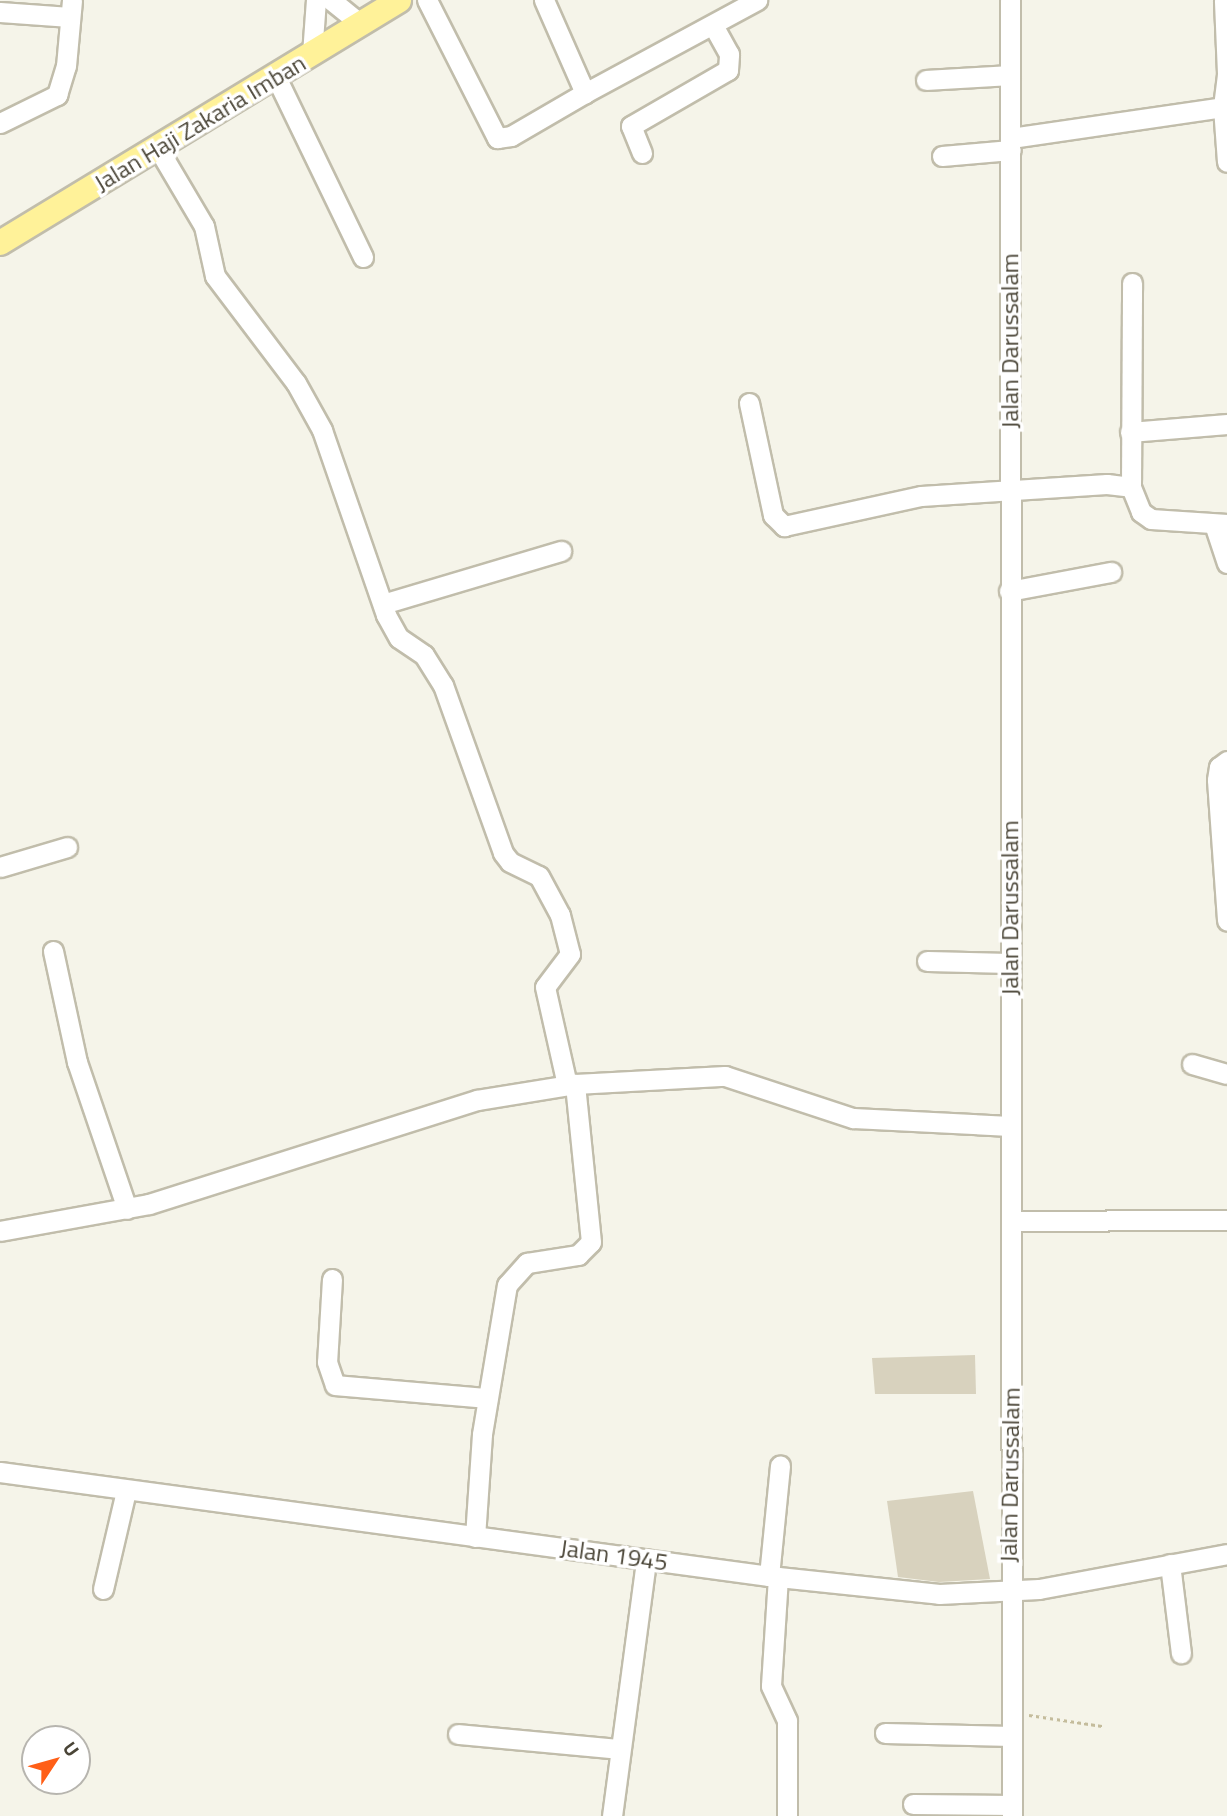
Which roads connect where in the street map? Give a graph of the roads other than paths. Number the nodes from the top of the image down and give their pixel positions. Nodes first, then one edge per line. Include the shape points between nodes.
1 (316, 0) edge
2 (331, 0) edge
3 (399, 0) edge
4 (427, 0) edge
5 (544, 0) edge
6 (757, 0) edge
7 (1010, 0) edge
8 (1224, 0) edge
9 (71, 8) edge
10 (0, 12) edge
11 (361, 24) junction
12 (713, 25) junction
13 (312, 54) junction
14 (1010, 75) junction
15 (276, 77) junction
16 (926, 80) dead end
17 (585, 93) junction
18 (1223, 107) junction
19 (0, 123) edge
20 (1011, 144) junction
21 (159, 150) junction
22 (642, 153) dead end
23 (942, 156) dead end
24 (1227, 162) edge
25 (1, 239) edge
26 (363, 257) dead end
27 (1132, 283) dead end
28 (749, 403) dead end
29 (1227, 424) edge
30 (1130, 432) junction
31 (1131, 487) junction
32 (1009, 488) junction
33 (1221, 524) edge
34 (561, 551) dead end
35 (1227, 563) edge
36 (1111, 572) dead end
37 (1009, 591) junction
38 (383, 604) junction
39 (1227, 761) edge
40 (67, 848) dead end
41 (0, 867) edge
42 (1227, 922) edge
43 (53, 951) dead end
44 (927, 961) dead end
45 (1010, 963) junction
46 (1192, 1064) dead end
47 (1227, 1074) edge
48 (571, 1085) junction
49 (1010, 1126) junction
50 (127, 1209) junction
51 (1227, 1220) edge
52 (1012, 1221) junction
53 (0, 1231) edge
54 (332, 1279) dead end
55 (487, 1398) junction
56 (780, 1466) dead end
57 (0, 1472) edge
58 (126, 1491) junction
59 (475, 1537) junction
60 (1227, 1554) edge
61 (646, 1560) junction
62 (1170, 1564) junction
63 (774, 1577) junction
64 (103, 1589) dead end
65 (1009, 1592) junction
66 (1181, 1653) dead end
67 (885, 1733) dead end
68 (458, 1734) dead end
69 (1012, 1736) junction
70 (619, 1749) junction
71 (913, 1804) dead end
72 (1012, 1810) edge
73 (612, 1816) edge
74 (787, 1816) edge

1 - 13 street
2 - 11 street
3 - 11 main road, Jalan Haji Zakaria Imban
4 - 17 street via 497,138 511,136
5 - 17 street
6 - 12 street
7 - 14 street, Jalan Darussalam
8 - 18 street via 1227,73
9 - 10 street
9 - 19 street via 66,66 57,95
11 - 13 main road, Jalan Haji Zakaria Imban
12 - 17 street
12 - 22 street via 729,54 728,70 631,126
13 - 15 main road, Jalan Haji Zakaria Imban
14 - 16 street
14 - 20 street, Jalan Darussalam
15 - 21 main road, Jalan Haji Zakaria Imban
15 - 26 street
18 - 20 street
18 - 24 street
20 - 23 street
20 - 32 street, Jalan Darussalam
21 - 25 main road, Jalan Haji Zakaria Imban
21 - 38 street via 204,226 215,276 296,383 321,430
27 - 30 street
28 - 32 street via 773,515 784,526 921,496
29 - 30 street
30 - 31 street
31 - 32 street
31 - 33 street via 1144,516
32 - 37 street, Jalan Darussalam
33 - 35 street
34 - 38 street
36 - 37 street
37 - 45 street, Jalan Darussalam
38 - 48 street via 399,638 424,655 443,685 503,853 539,876 560,915 570,954 545,987
39 - 42 street via 1219,767 1217,779
40 - 41 street
43 - 50 street via 77,1062
44 - 45 street
45 - 49 street, Jalan Darussalam
46 - 47 street
48 - 49 street via 725,1076 853,1118
48 - 50 street via 477,1100
48 - 55 street via 591,1241 578,1255 527,1263 513,1274 502,1304
49 - 52 street, Jalan Darussalam
50 - 53 street
51 - 52 street
52 - 65 street, Jalan Darussalam
54 - 55 street via 327,1362 335,1385
55 - 59 street
56 - 63 street
57 - 58 street, Jalan 1945
58 - 59 street, Jalan 1945
58 - 64 street
59 - 61 street, Jalan 1945
60 - 62 street, Jalan 1945
61 - 63 street, Jalan 1945
61 - 70 street
62 - 65 street, Jalan 1945
62 - 66 street
63 - 65 street, Jalan 1945 via 939,1594
63 - 74 street via 771,1686 788,1721
65 - 69 street, Jalan Darussalam
67 - 69 street
68 - 70 street
69 - 72 street, Jalan Darussalam
70 - 73 street
71 - 72 street

